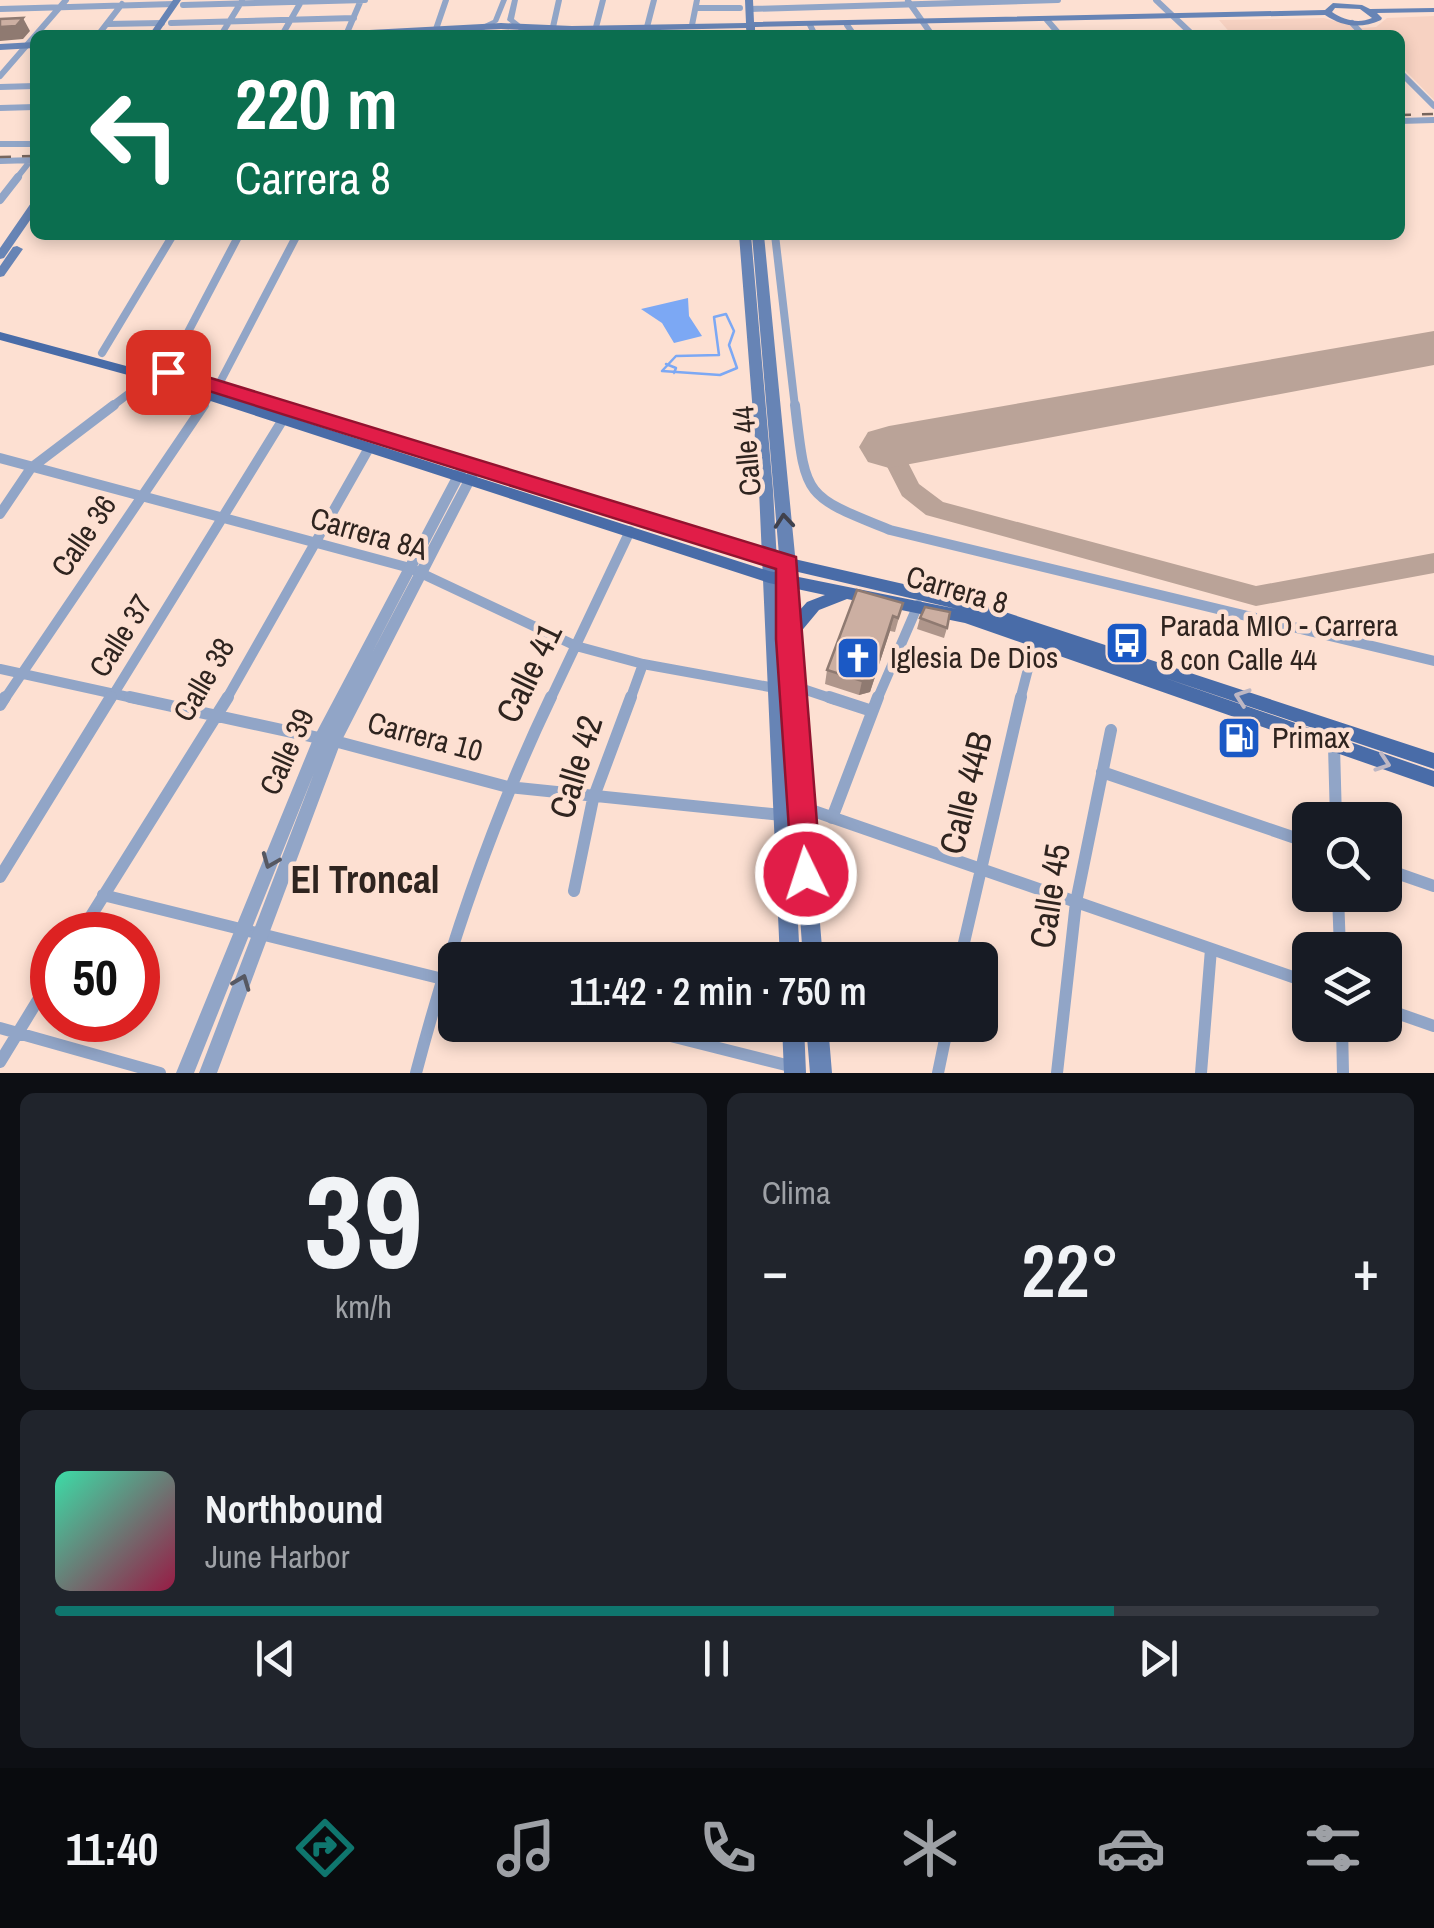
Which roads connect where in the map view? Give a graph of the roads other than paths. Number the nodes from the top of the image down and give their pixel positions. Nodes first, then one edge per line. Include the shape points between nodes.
1 (66, 0) edge
2 (363, 0) edge
3 (446, 0) edge
4 (504, 0) edge
5 (515, 0) edge
6 (560, 0) edge
7 (603, 0) edge
8 (654, 0) edge
9 (1058, 0) edge
10 (1156, 0) edge
11 (301, 1) edge
12 (971, 1) edge
13 (180, 2) edge
14 (241, 2) edge
15 (909, 2) edge
16 (123, 3) edge
17 (836, 3) edge
18 (1354, 3) edge
19 (696, 4) edge
20 (745, 4) edge
21 (802, 4) edge
22 (59, 8) junction
23 (1329, 8) edge
24 (1, 10) edge
25 (1434, 12) edge
26 (1374, 13) junction
27 (1173, 16) junction
28 (354, 18) junction
29 (292, 20) junction
30 (1048, 20) junction
31 (230, 22) junction
32 (923, 22) junction
33 (166, 23) junction
34 (846, 23) junction
35 (1352, 23) junction
36 (107, 24) junction
37 (553, 27) junction
38 (811, 28) edge
39 (746, 29) edge
40 (42, 30) edge
41 (102, 30) edge
42 (158, 30) edge
43 (164, 30) edge
44 (224, 30) edge
45 (285, 30) edge
46 (349, 30) edge
47 (437, 30) edge
48 (485, 30) edge
49 (516, 30) edge
50 (578, 30) edge
51 (596, 30) edge
52 (648, 30) edge
53 (692, 30) edge
54 (851, 30) edge
55 (929, 30) edge
56 (1056, 30) edge
57 (1188, 30) edge
58 (1358, 30) edge
59 (0, 46) edge
60 (30, 46) edge
61 (0, 76) edge
62 (1405, 77) edge
63 (30, 86) edge
64 (0, 87) edge
65 (1434, 106) edge
66 (30, 107) edge
67 (0, 108) edge
68 (1434, 120) edge
69 (1405, 121) edge
70 (30, 145) edge
71 (0, 153) edge
72 (30, 159) edge
73 (30, 164) edge
74 (0, 200) edge
75 (30, 223) edge
76 (30, 224) edge
77 (170, 240) edge
78 (236, 240) edge
79 (294, 240) edge
80 (745, 240) edge
81 (758, 240) edge
82 (776, 240) edge
83 (0, 256) edge
84 (0, 274) edge
85 (0, 326) edge
86 (0, 336) edge
87 (102, 353) junction
88 (168, 372) junction
89 (152, 377) junction
90 (214, 392) junction
91 (282, 421) junction
92 (370, 448) junction
93 (0, 458) edge
94 (30, 468) junction
95 (467, 472) junction
96 (139, 498) junction
97 (0, 514) edge
98 (226, 519) junction
99 (630, 531) junction
100 (313, 544) junction
101 (768, 568) junction
102 (415, 570) junction
103 (788, 572) junction
104 (853, 592) junction
105 (918, 605) junction
106 (788, 635) junction
107 (1035, 642) junction
108 (576, 646) junction
109 (1434, 662) edge
110 (643, 664) junction
111 (0, 669) edge
112 (22, 674) junction
113 (785, 687) junction
114 (114, 694) junction
115 (0, 705) edge
116 (872, 710) junction
117 (216, 716) junction
118 (1111, 730) dead end
119 (326, 740) junction
120 (1334, 746) junction
121 (1434, 761) edge
122 (1102, 772) junction
123 (1434, 779) edge
124 (508, 787) junction
125 (593, 799) junction
126 (1336, 802) edge
127 (792, 811) junction
128 (832, 818) junction
129 (1292, 837) edge
130 (978, 868) junction
131 (1402, 875) edge
132 (0, 877) edge
133 (1434, 886) edge
134 (574, 891) dead end
135 (104, 895) junction
136 (1076, 902) junction
137 (93, 912) edge
138 (252, 931) junction
139 (460, 942) edge
140 (790, 942) edge
141 (810, 942) edge
142 (964, 942) edge
143 (1210, 949) junction
144 (1292, 977) edge
145 (438, 978) edge
146 (438, 1009) edge
147 (30, 1013) edge
148 (1402, 1014) edge
149 (1434, 1026) edge
150 (0, 1028) edge
151 (18, 1033) junction
152 (690, 1042) edge
153 (794, 1042) edge
154 (819, 1042) edge
155 (944, 1042) edge
156 (1343, 1042) edge
157 (0, 1062) edge
158 (795, 1070) edge
159 (822, 1072) edge
160 (160, 1073) edge
161 (186, 1073) edge
162 (208, 1073) edge
163 (416, 1073) edge
164 (938, 1073) edge
165 (1057, 1073) edge
166 (1201, 1073) edge
167 (1344, 1073) edge

1 - 22 street
2 - 11 street
2 - 28 street
3 - 47 street
4 - 48 street
5 - 49 street via 510,20
6 - 37 street
7 - 51 street
8 - 52 street
9 - 12 street
10 - 27 street
11 - 14 street
11 - 29 street
12 - 15 street
13 - 14 street
13 - 16 street
13 - 33 main road
14 - 31 street
15 - 17 street
15 - 32 street
16 - 22 street
16 - 36 street
17 - 21 street
17 - 34 street
18 - 23 main road
18 - 26 main road
19 - 20 street
19 - 53 street
20 - 21 street
20 - 39 main road
21 - 38 street
22 - 24 street
22 - 40 street
23 - 27 main road
23 - 35 main road
25 - 26 main road
26 - 35 main road via 1371,23
27 - 30 main road
27 - 32 main road
27 - 57 street
28 - 29 street
28 - 46 street
29 - 31 street
29 - 45 street
30 - 32 main road
30 - 56 street
31 - 33 street
31 - 44 street
32 - 34 main road
32 - 55 street
33 - 36 street
33 - 42 main road
33 - 43 main road
34 - 38 main road
34 - 54 street
35 - 58 street
36 - 41 street
37 - 49 main road
37 - 50 main road
38 - 39 main road
39 - 53 main road
59 - 60 main road
60 - 61 street
62 - 65 street
63 - 64 street
66 - 67 street
68 - 69 street
70 - 71 street
71 - 72 street
73 - 74 street
75 - 83 main road
76 - 84 main road
77 - 87 street
78 - 88 street
79 - 90 street, Calle 36
80 - 101 main road, Calle 44
103 -> 81 main road, Calle 44
82 - 109 street via 803,476 827,504 890,530
85 - 87 main road, Carrera 8
86 - 89 main road, Carrera 8
87 - 88 main road, Carrera 8
88 - 90 main road, Carrera 8
89 - 90 main road, Carrera 8
89 - 94 street
90 - 91 main road, Carrera 8
90 - 95 main road, Carrera 8
90 - 96 street, Calle 36
91 - 92 main road, Carrera 8
91 - 98 street, Calle 37
92 - 95 main road, Carrera 8
92 - 100 street, Calle 38
93 - 94 street, Carrera 8A
94 - 96 street, Carrera 8A
94 - 97 street
95 - 99 main road, Carrera 8
95 - 101 main road, Carrera 8
95 - 102 street, Calle 39
96 - 98 street, Carrera 8A
96 - 112 street, Calle 36
98 - 100 street, Carrera 8A
98 - 114 street, Calle 37
99 - 101 main road, Carrera 8
99 - 108 street, Calle 41
100 - 102 street, Carrera 8A
100 - 117 street, Calle 38
101 - 103 main road, Carrera 8
101 - 113 main road, Calle 44
102 - 108 street, Carrera 8A
102 - 119 street, Calle 39
103 - 104 main road, Carrera 8
103 - 106 main road, Calle 44
121 -> 103 main road, Carrera 8 via 974,607
104 - 105 main road, Carrera 8
104 - 106 main road via 813,606
105 - 107 main road, Carrera 8
105 - 116 street
106 - 113 main road, Calle 44
107 - 120 main road, Carrera 8
107 - 130 street, Calle 44B
108 - 110 street, Carrera 8A
108 - 124 street, Calle 41
110 - 113 street, Carrera 8A
110 - 125 street, Calle 42
111 - 112 street, Carrera 10
112 - 114 street, Carrera 10
112 - 115 street, Calle 36
113 - 116 street, Carrera 8A
113 - 127 main road, Calle 44
114 - 117 street, Carrera 10
114 - 132 street, Calle 37
116 - 128 street
117 - 119 street, Carrera 10
117 - 135 street, Calle 38
118 - 122 street, Calle 45
119 - 124 street, Carrera 10
119 - 138 street, Calle 39
120 -> 123 main road, Carrera 8
120 - 126 street
122 - 129 street
122 - 136 street, Calle 45
124 - 125 street, Carrera 10
124 - 139 street, Calle 41
125 - 127 street, Carrera 10
125 - 134 street, Calle 42
127 - 128 street, Carrera 10
127 - 140 main road, Calle 44
127 - 141 main road, Calle 44
128 - 130 street, Carrera 10
130 - 136 street, Carrera 10
130 - 142 street, Calle 44B
131 - 133 street
135 - 137 street, Calle 38
135 - 138 street
136 - 143 street, Carrera 10
136 - 165 street, Calle 45
138 - 145 street
138 - 161 street, Calle 39
162 -> 138 street, Calle 39
143 - 144 street, Carrera 10
143 - 166 street
146 - 163 street, Calle 41
147 - 151 street
148 - 149 street
150 - 151 street
151 - 157 street
151 - 160 street
152 - 158 street
153 - 158 main road
154 - 159 main road
155 - 164 street
156 - 167 street

